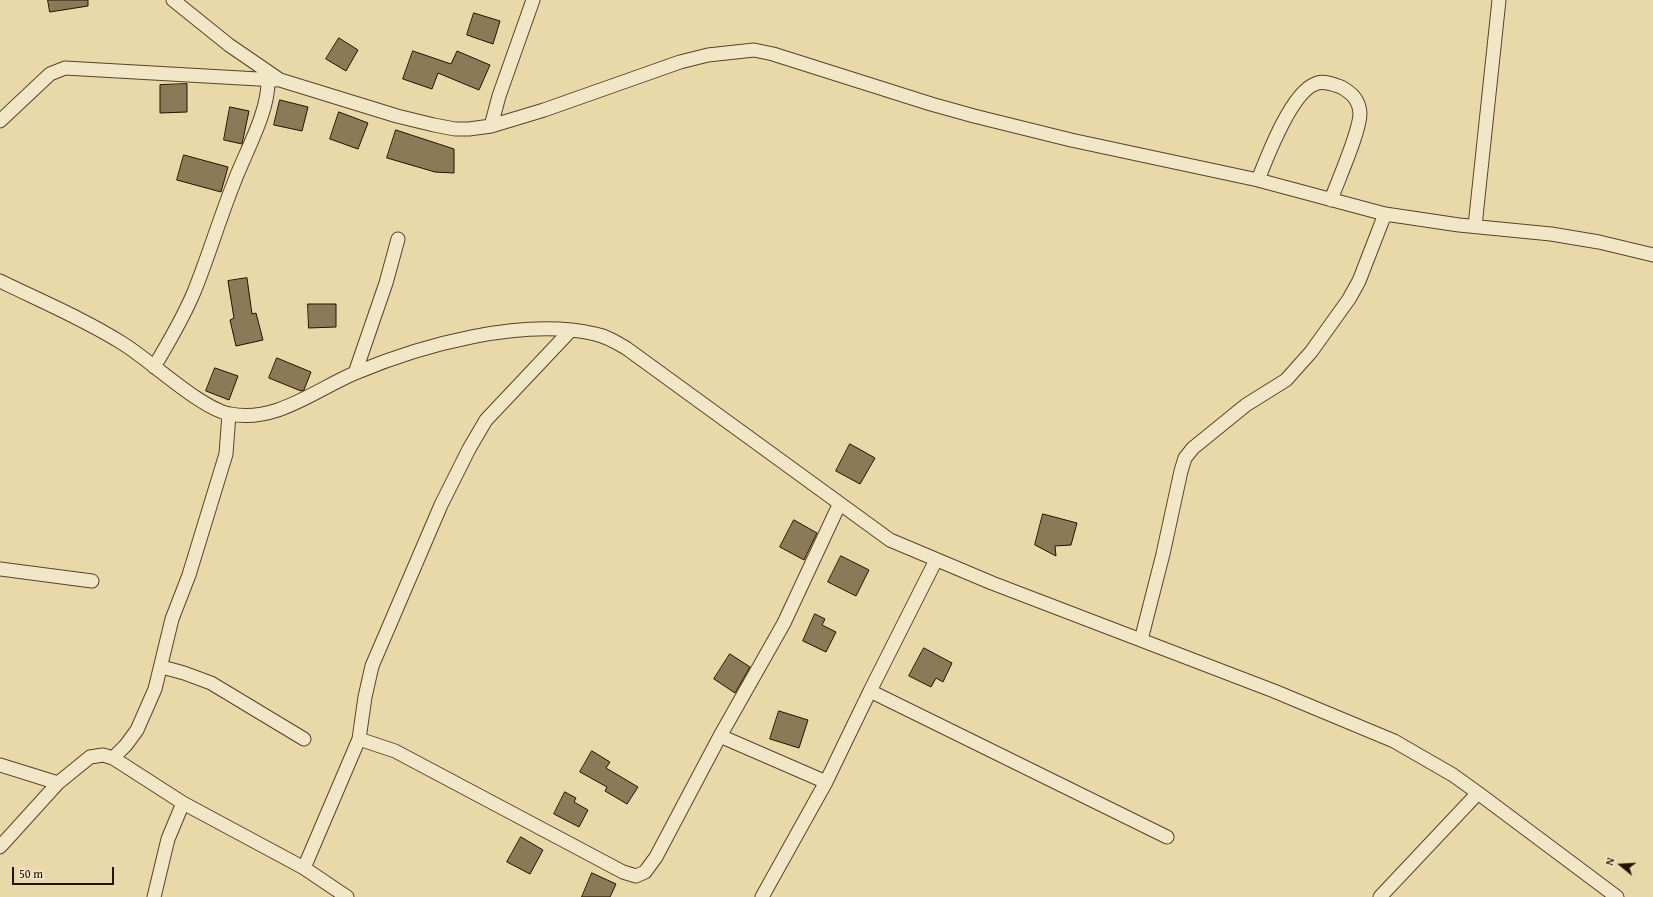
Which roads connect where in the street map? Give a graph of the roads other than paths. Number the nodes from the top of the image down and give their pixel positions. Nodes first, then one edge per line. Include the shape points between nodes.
1 (173, 0) edge
2 (533, 0) edge
3 (1499, 0) edge
4 (274, 80) junction
5 (0, 121) edge
6 (491, 126) junction
7 (1258, 180) junction
8 (1331, 200) junction
9 (1385, 214) junction
10 (1475, 226) junction
11 (398, 239) dead end
12 (1653, 255) edge
13 (0, 281) edge
14 (571, 330) junction
15 (154, 367) junction
16 (355, 373) junction
17 (229, 414) junction
18 (839, 505) junction
19 (936, 560) junction
20 (0, 570) edge
21 (92, 580) dead end
22 (1141, 640) junction
23 (162, 668) junction
24 (870, 691) junction
25 (720, 736) junction
26 (304, 739) dead end
27 (359, 739) junction
28 (113, 758) junction
29 (0, 765) edge
30 (826, 782) junction
31 (58, 783) junction
32 (1478, 793) junction
33 (183, 803) junction
34 (1167, 837) dead end
35 (0, 847) edge
36 (304, 868) junction
37 (154, 897) edge
38 (347, 897) edge
39 (762, 897) edge
40 (1380, 897) edge
41 (1617, 897) edge

1 - 4 street
2 - 6 street
3 - 10 street
4 - 5 street via 65,68 50,74
4 - 6 street via 434,125 469,129
4 - 15 street via 224,206 194,292
6 - 7 street via 680,62 708,55 754,50 974,116 1071,140
7 - 8 street
7 - 8 street via 1277,134 1304,92 1315,83 1330,83 1352,94 1358,102 1360,113
8 - 9 street
9 - 10 street
9 - 22 street via 1359,281 1311,352 1286,380 1212,432 1185,458
10 - 12 street via 1599,242
11 - 16 street via 382,296
13 - 15 street via 85,322 126,345
14 - 16 street via 543,328 456,340
14 - 18 street via 596,334 626,348
14 - 27 street via 486,420 450,486 372,666
15 - 17 street via 206,404
16 - 17 street via 280,410 254,415
17 - 23 street via 226,454 191,568 172,619
18 - 19 street via 890,540
18 - 25 street via 780,630
19 - 22 street
19 - 24 street
20 - 21 street
22 - 32 street via 1394,741 1454,775
23 - 26 street via 211,683
23 - 28 street via 142,721 126,745
24 - 30 street
24 - 34 street
25 - 27 street via 656,857 645,872 636,876 623,872 395,751
25 - 30 street
27 - 36 street
28 - 31 street via 104,755 90,757
28 - 33 street
29 - 31 street
30 - 39 street
31 - 35 street
32 - 40 street
32 - 41 street
33 - 36 street
33 - 37 street via 168,840
36 - 38 street

